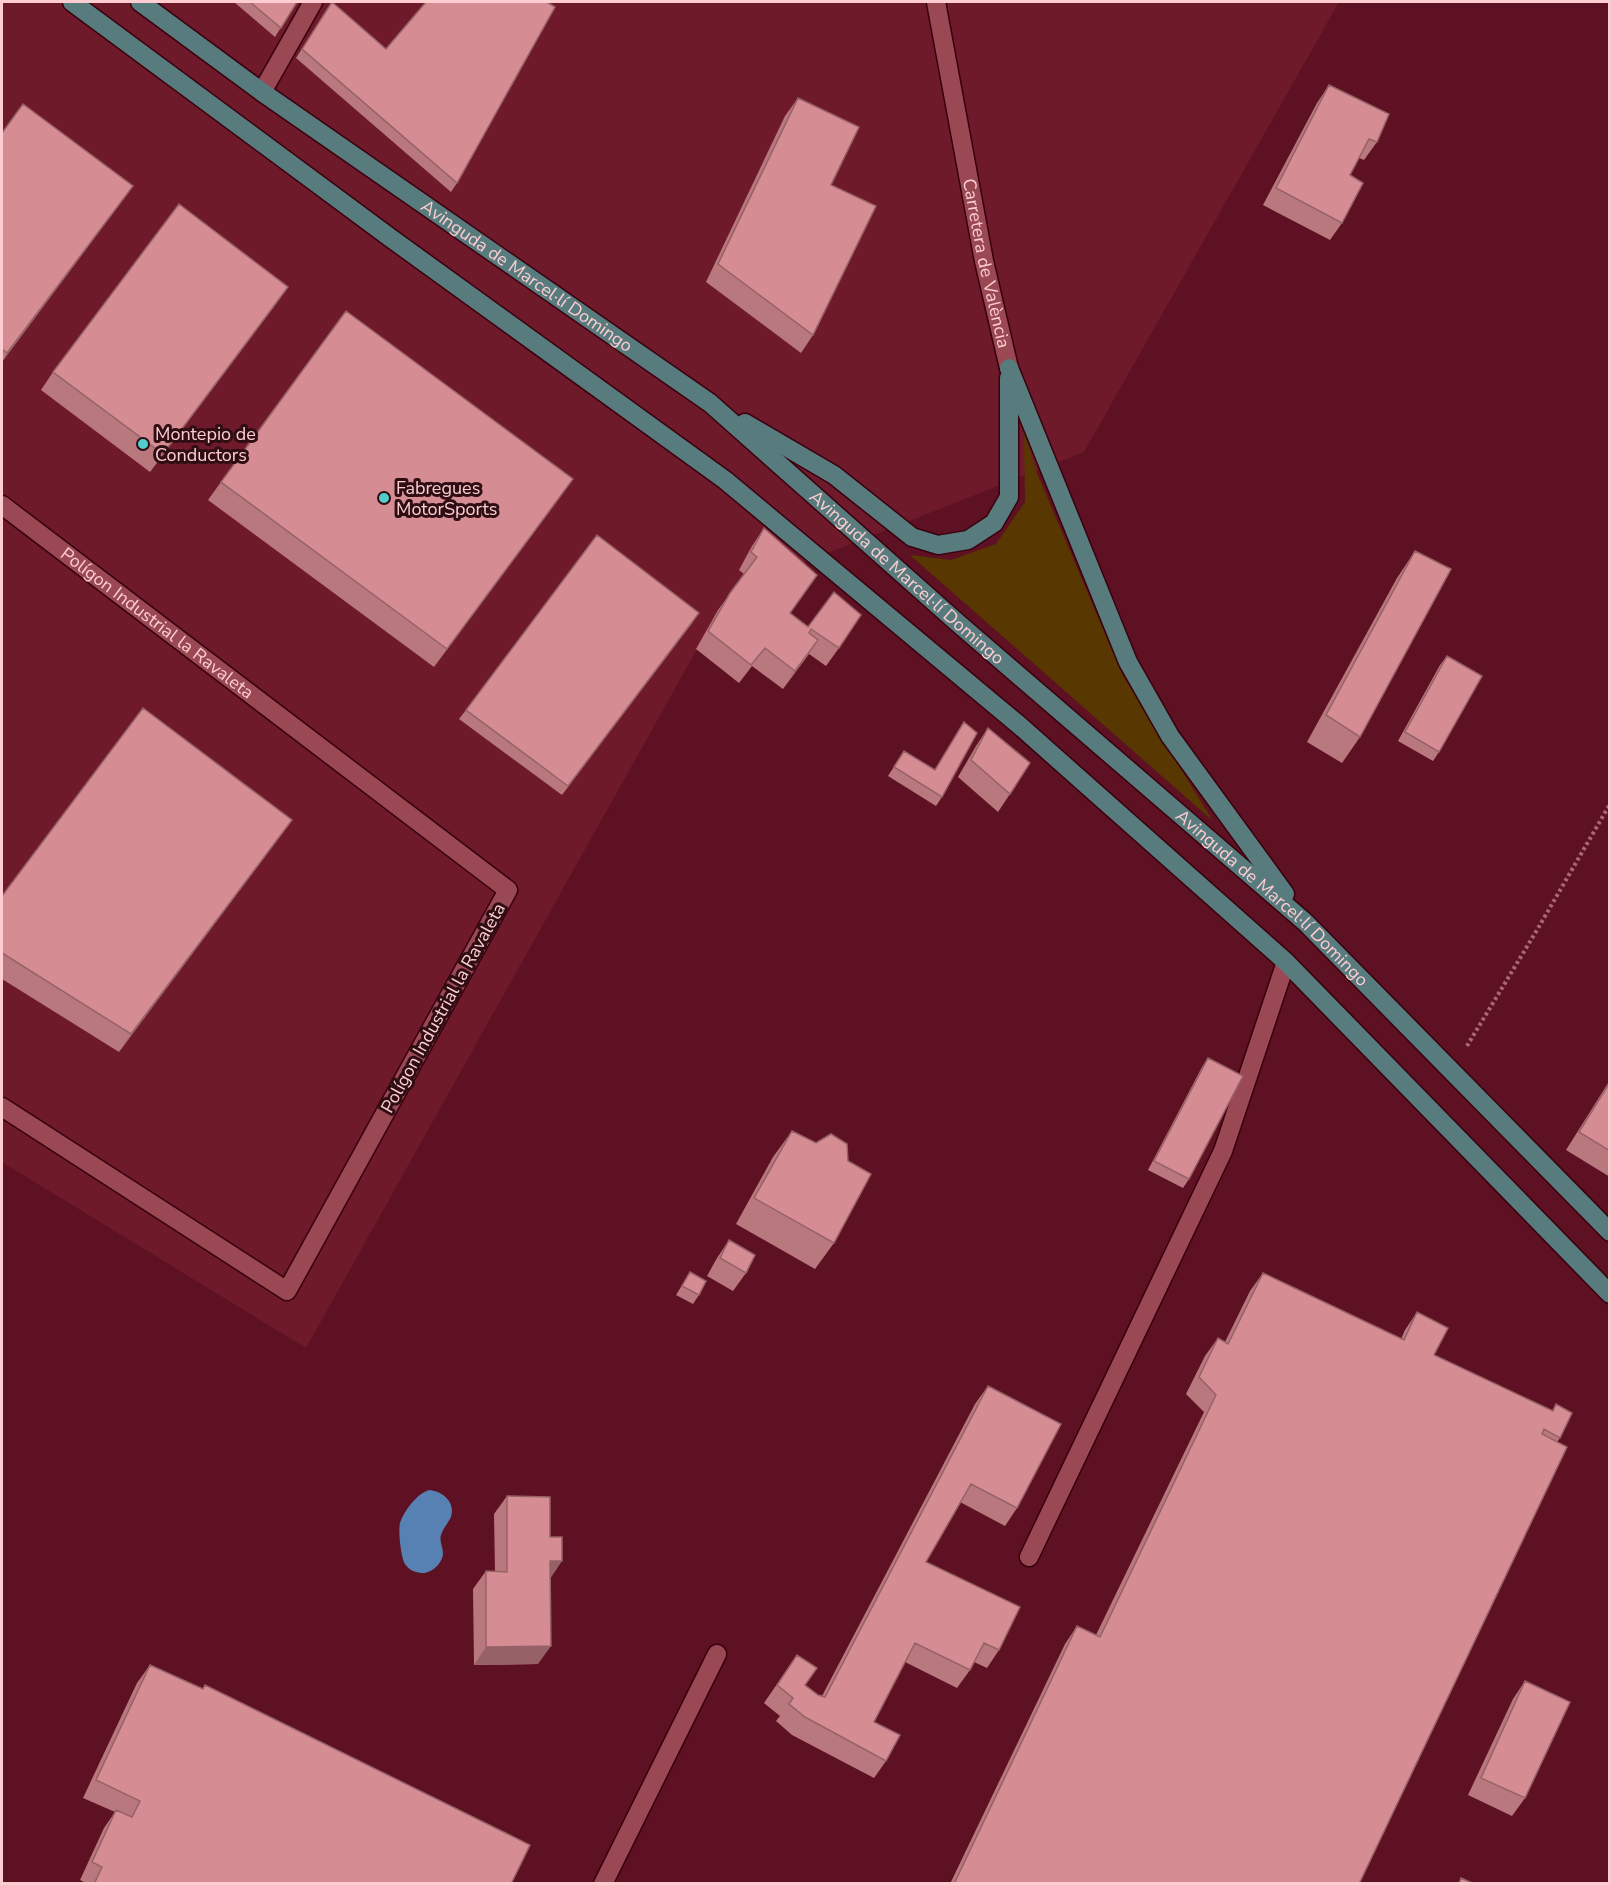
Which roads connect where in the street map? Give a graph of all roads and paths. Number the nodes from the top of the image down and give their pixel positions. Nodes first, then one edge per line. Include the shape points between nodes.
1 (72, 2) edge
2 (140, 2) edge
3 (313, 2) edge
4 (936, 2) edge
5 (262, 92) junction
6 (1009, 368) junction
7 (710, 403) junction
8 (2, 505) edge
9 (1610, 804) edge
10 (1305, 922) junction
11 (1286, 962) junction
12 (1452, 1072) junction
13 (2, 1107) edge
14 (1610, 1232) edge
15 (1610, 1294) edge
16 (1029, 1557) dead end
17 (717, 1654) dead end
18 (603, 1884) edge

1 - 11 main road via 725,480 1019,725
2 - 5 main road, Avinguda de Marcel·lí Domingo
3 - 5 street
4 - 6 street, Carretera de València via 984,261
5 - 7 main road, Avinguda de Marcel·lí Domingo
6 - 7 main road via 1009,497 994,523 968,540 938,545 912,537 834,475
6 - 10 main road via 1128,662 1170,736
7 - 10 main road, Avinguda de Marcel·lí Domingo
8 - 13 street, Polígon Industrial la Ravaleta via 508,890 288,1291
9 - 12 path
10 - 12 main road, Avinguda de Marcel·lí Domingo
11 - 15 main road
11 - 16 street via 1223,1151
12 - 14 main road, Avinguda de Marcel·lí Domingo
17 - 18 street

